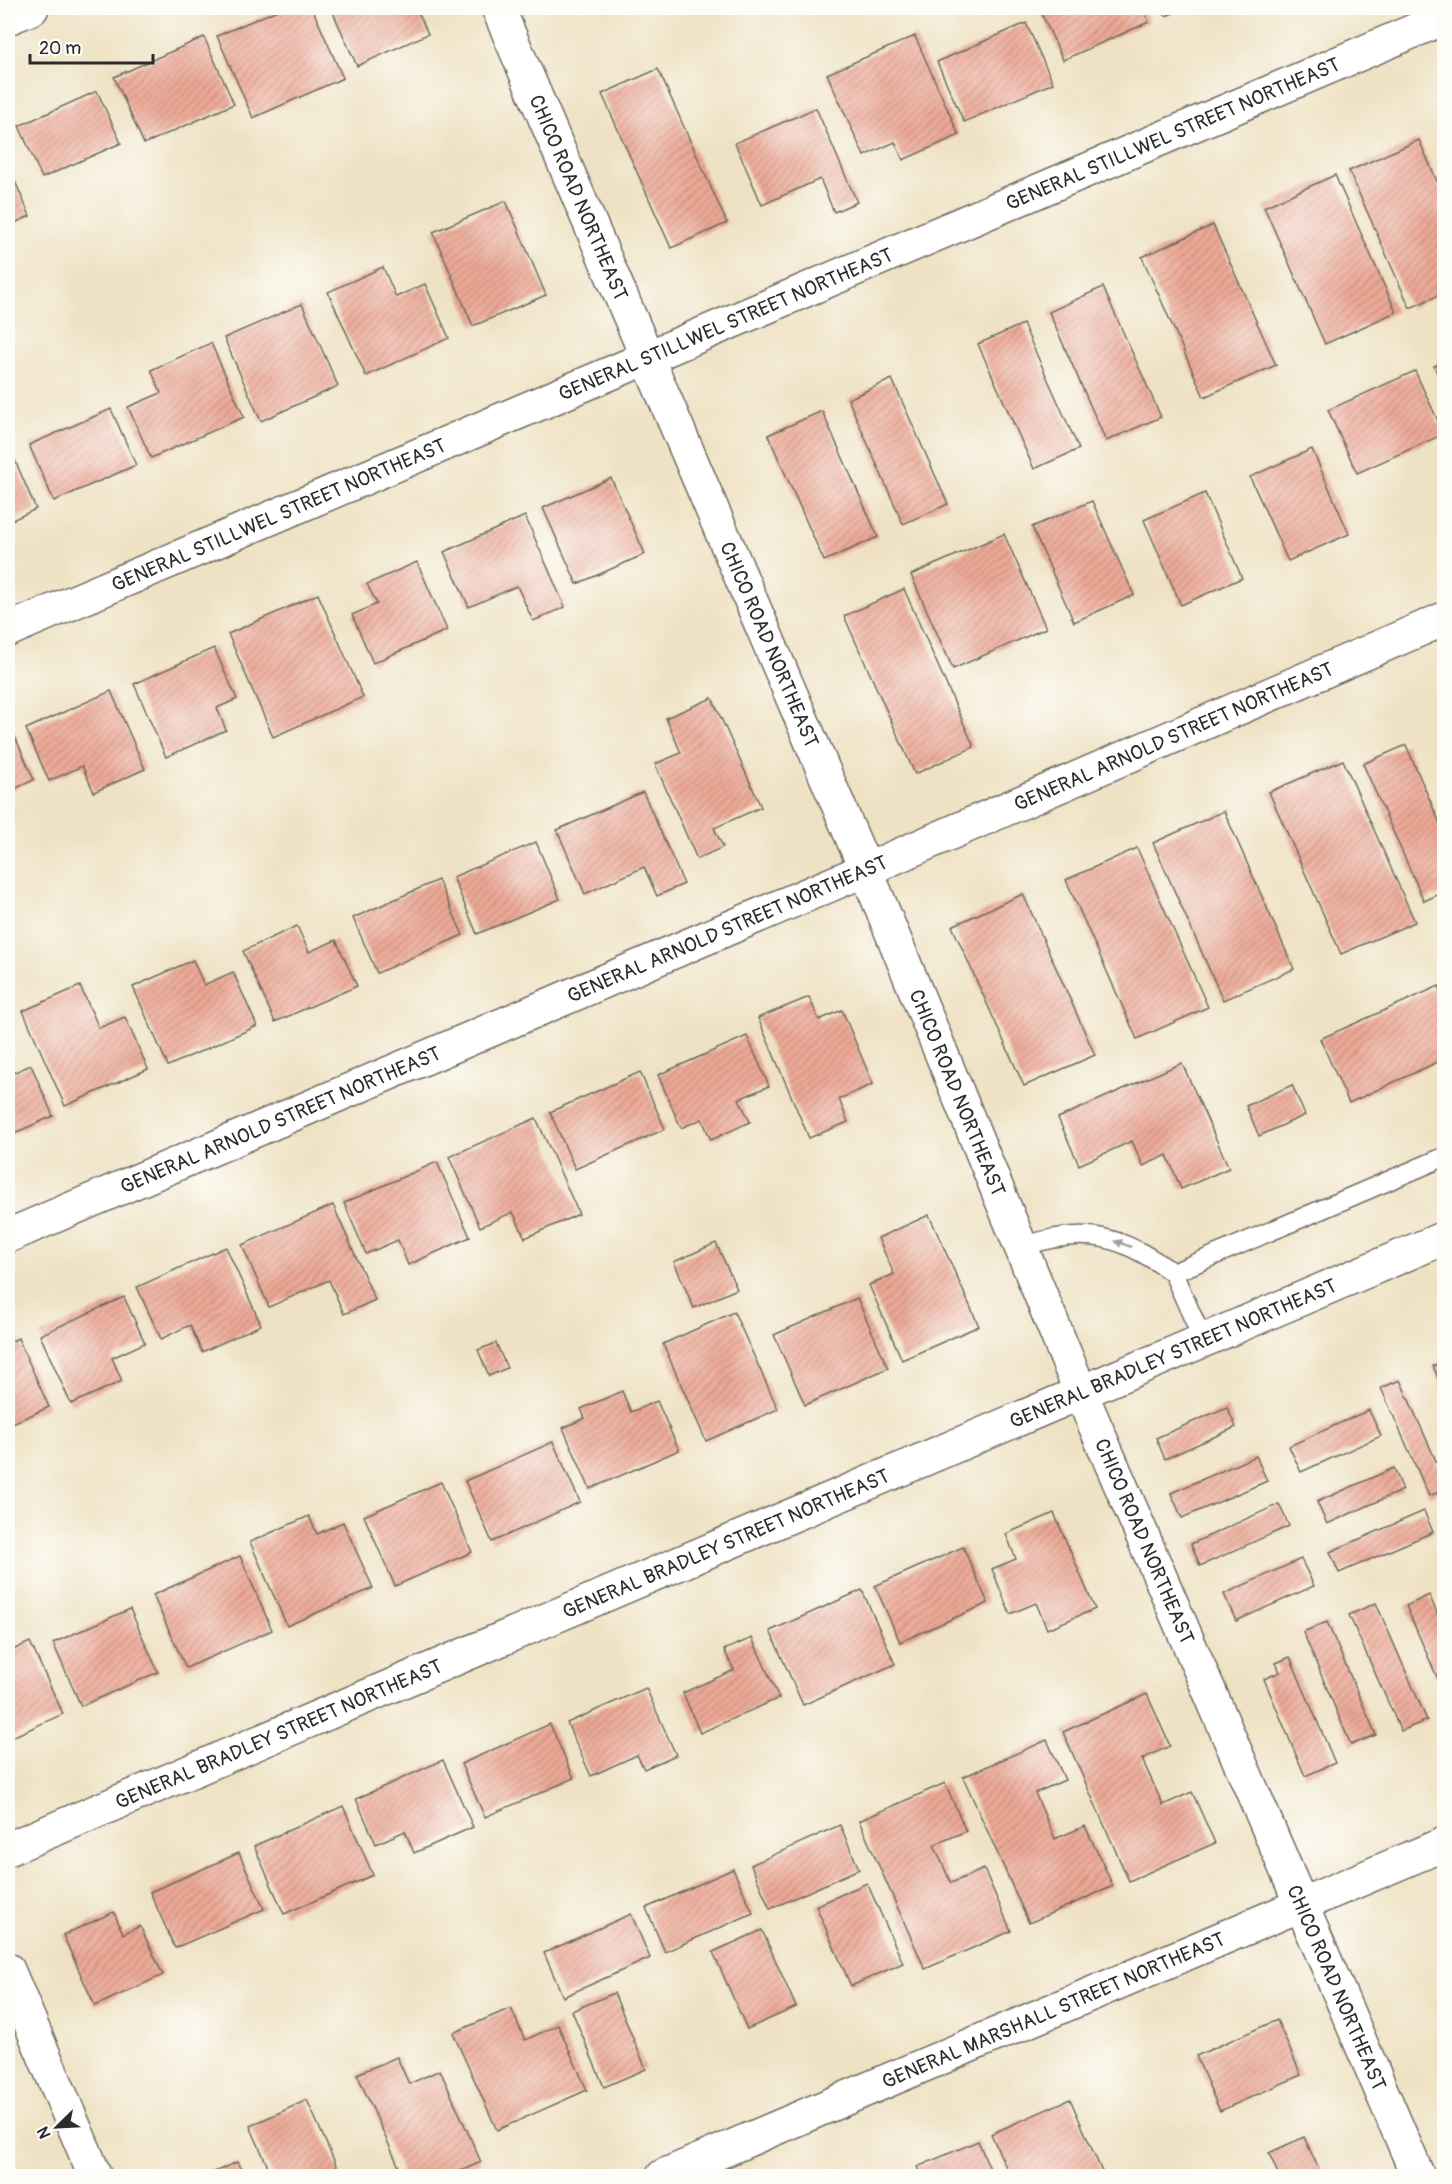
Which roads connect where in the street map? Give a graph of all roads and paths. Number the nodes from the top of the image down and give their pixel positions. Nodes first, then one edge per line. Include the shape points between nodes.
1 (32, 8) edge
2 (498, 8) edge
3 (8, 18) edge
4 (1444, 18) edge
5 (648, 358) junction
6 (1444, 619) edge
7 (8, 630) edge
8 (866, 870) junction
9 (1444, 1157) edge
10 (8, 1236) edge
11 (1444, 1238) edge
12 (1021, 1247) junction
13 (1173, 1273) junction
14 (1203, 1340) junction
15 (1081, 1393) junction
16 (1444, 1844) edge
17 (8, 1849) edge
18 (1301, 1904) junction
19 (8, 1970) edge
20 (95, 2176) edge
21 (663, 2176) edge
22 (1418, 2176) edge

1 - 3 street
2 - 5 street, CHICO ROAD NORTHEAST
4 - 5 street, GENERAL STILLWEL STREET NORTHEAST
5 - 7 street, GENERAL STILLWEL STREET NORTHEAST
5 - 8 street, CHICO ROAD NORTHEAST
6 - 8 street, GENERAL ARNOLD STREET NORTHEAST
8 - 10 street, GENERAL ARNOLD STREET NORTHEAST
8 - 12 street, CHICO ROAD NORTHEAST
9 - 13 lane
11 - 14 street, GENERAL BRADLEY STREET NORTHEAST
13 -> 12 lane via 1149,1255 1100,1237 1053,1237
12 - 15 street, CHICO ROAD NORTHEAST
13 - 14 lane
14 - 15 street, GENERAL BRADLEY STREET NORTHEAST
15 - 17 street, GENERAL BRADLEY STREET NORTHEAST
15 - 18 street, CHICO ROAD NORTHEAST
16 - 18 street, GENERAL MARSHALL STREET NORTHEAST
18 - 21 street, GENERAL MARSHALL STREET NORTHEAST
18 - 22 street, CHICO ROAD NORTHEAST
19 - 20 street

